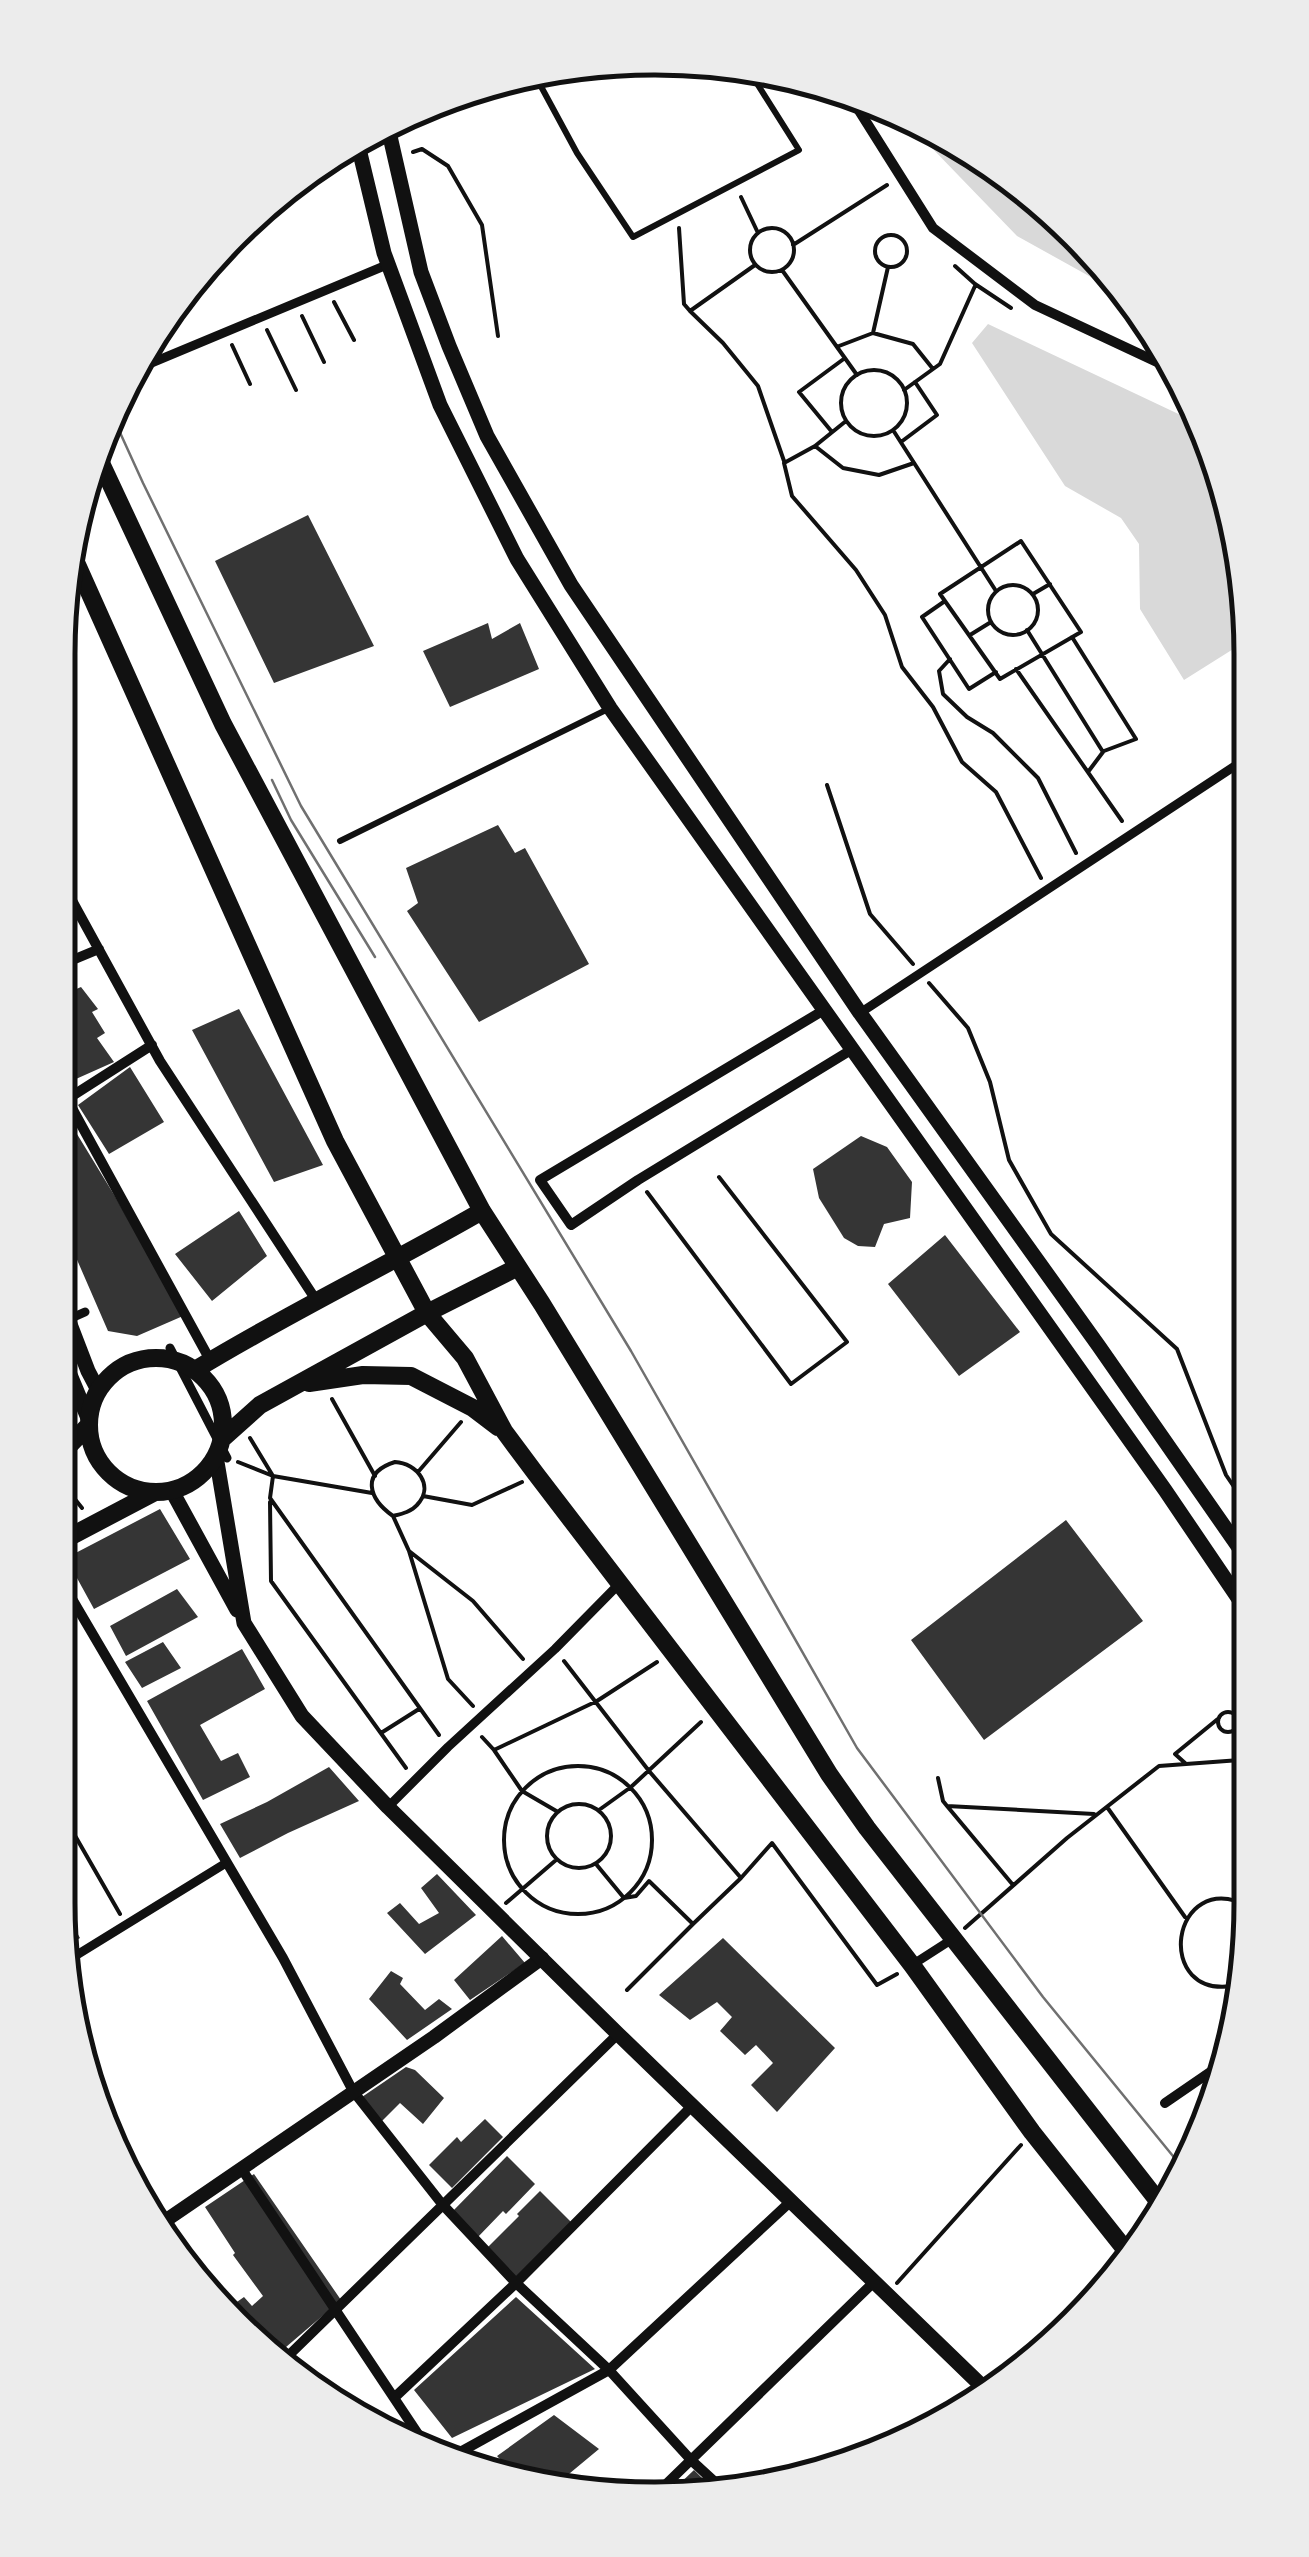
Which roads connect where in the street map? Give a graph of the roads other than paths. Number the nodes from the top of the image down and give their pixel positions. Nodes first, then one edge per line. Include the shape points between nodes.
1 (758, 84) edge
2 (541, 86) edge
3 (860, 113) edge
4 (391, 139) edge
5 (361, 156) edge
6 (388, 264) junction
7 (1153, 360) edge
8 (155, 361) edge
9 (105, 471) edge
10 (81, 573) edge
11 (610, 708) junction
12 (1234, 767) edge
13 (340, 841) dead end
14 (75, 906) edge
15 (99, 949) junction
16 (75, 959) edge
17 (824, 1010) junction
18 (860, 1013) junction
19 (152, 1045) junction
20 (851, 1050) junction
21 (75, 1094) edge
22 (75, 1125) edge
23 (482, 1211) junction
24 (398, 1260) junction
25 (518, 1267) junction
26 (316, 1300) junction
27 (85, 1312) dead end
28 (428, 1312) junction
29 (75, 1316) edge
30 (75, 1345) edge
31 (174, 1355) junction
32 (203, 1365) junction
33 (298, 1384) junction
34 (75, 1389) edge
35 (98, 1390) junction
36 (88, 1422) junction
37 (504, 1431) junction
38 (75, 1437) edge
39 (222, 1449) junction
40 (172, 1491) junction
41 (153, 1493) junction
42 (75, 1534) edge
43 (1234, 1541) edge
44 (620, 1583) junction
45 (1234, 1592) edge
46 (75, 1603) edge
47 (244, 1622) junction
48 (388, 1807) junction
49 (226, 1863) junction
50 (954, 1938) junction
51 (78, 1954) edge
52 (542, 1958) junction
53 (912, 1965) junction
54 (618, 2034) junction
55 (1208, 2074) edge
56 (353, 2092) junction
57 (1165, 2103) dead end
58 (693, 2105) junction
59 (241, 2168) junction
60 (1154, 2195) edge
61 (790, 2202) junction
62 (442, 2204) junction
63 (169, 2218) edge
64 (1121, 2245) edge
65 (874, 2282) junction
66 (516, 2284) junction
67 (335, 2308) junction
68 (291, 2353) edge
69 (610, 2370) junction
70 (978, 2382) edge
71 (394, 2397) junction
72 (416, 2430) edge
73 (465, 2450) edge
74 (691, 2460) junction
75 (712, 2479) edge
76 (669, 2482) edge

1 - 2 lane via 798,150 633,237
3 - 7 street via 933,228 1035,305
4 - 18 main road via 422,272 487,436 571,585
5 - 6 main road
6 - 8 street
6 - 11 main road via 440,405 518,559
9 - 23 main road via 223,724
10 - 24 main road via 335,1140
11 - 13 lane
11 - 17 main road
12 - 18 street
14 - 15 street
15 - 16 street
15 - 19 street
17 - 20 main road
17 - 20 street via 540,1180 570,1226
18 - 43 main road
19 - 21 street
19 - 26 street
20 - 45 main road
22 - 32 street
23 - 24 main road
23 - 25 main road
24 - 26 main road
24 - 28 main road
25 - 28 main road
25 - 50 main road via 828,1774
26 - 32 main road
27 - 29 street
28 - 33 main road
28 - 37 main road via 464,1358
30 - 35 main road
31 - 32 main road
31 - 35 main road via 132,1362
31 - 39 street
32 - 39 main road via 224,1419
33 - 37 main road via 411,1376
33 - 39 main road via 240,1422
34 - 36 main road
35 - 36 main road
36 - 38 main road
36 - 41 main road via 98,1460 112,1477
37 - 44 main road
39 - 40 main road via 205,1472
39 - 47 main road
40 - 41 main road
40 - 47 main road
41 - 42 main road
44 - 48 street
44 - 53 main road
46 - 49 street
47 - 48 main road via 302,1716
48 - 52 main road
49 - 51 street
49 - 56 street
50 - 53 street
50 - 60 main road
52 - 54 main road
52 - 56 street
53 - 64 main road
54 - 58 main road
54 - 62 street
55 - 57 street
56 - 59 street
56 - 62 street
58 - 61 main road
58 - 66 street
59 - 63 street
59 - 67 street
61 - 65 main road
61 - 69 street
62 - 66 street
62 - 67 street
65 - 70 main road
65 - 74 street
66 - 69 street
66 - 71 street
67 - 68 street
67 - 71 street
69 - 73 street
69 - 74 street
71 - 72 street
74 - 75 street
74 - 76 street

